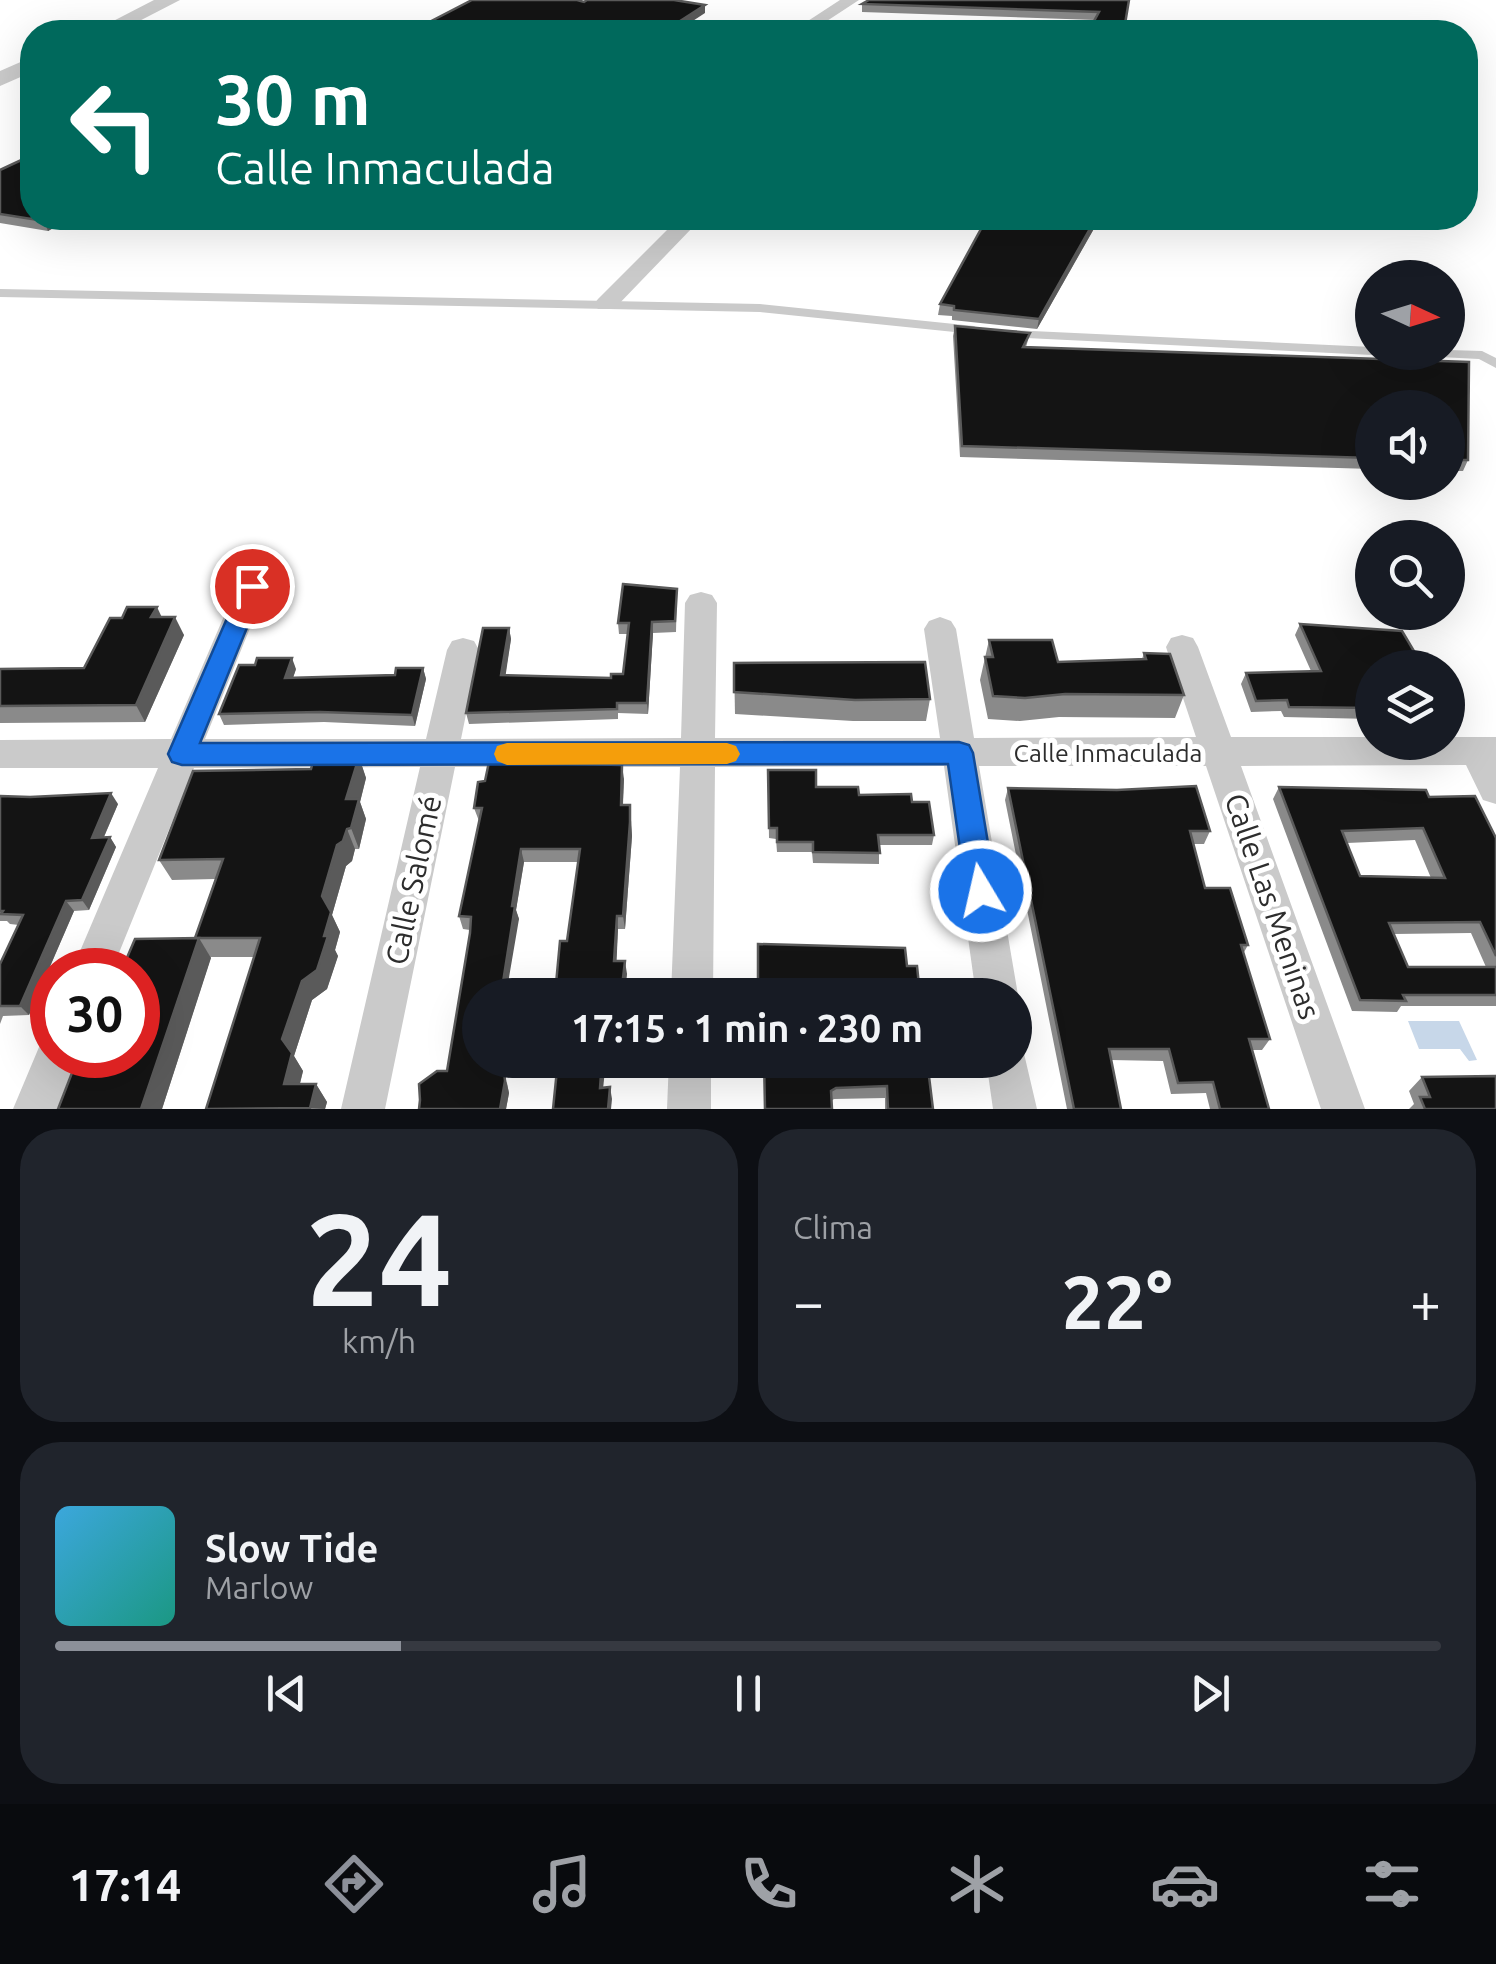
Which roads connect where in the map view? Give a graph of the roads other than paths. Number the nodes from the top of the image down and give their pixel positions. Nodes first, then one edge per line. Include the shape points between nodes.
1 (170, 0) edge
2 (851, 0) edge
3 (128, 20) edge
4 (818, 20) edge
5 (680, 230) edge
6 (0, 293) edge
7 (606, 304) junction
8 (1355, 350) edge
9 (1465, 354) edge
10 (1496, 364) edge
11 (252, 586) dead end
12 (701, 603) dead end
13 (940, 629) dead end
14 (1182, 648) dead end
15 (464, 650) dead end
16 (1486, 751) edge
17 (1221, 752) junction
18 (959, 753) junction
19 (0, 754) edge
20 (182, 754) junction
21 (441, 754) junction
22 (698, 754) junction
23 (1496, 788) edge
24 (101, 948) edge
25 (692, 978) edge
26 (994, 978) edge
27 (47, 1078) edge
28 (690, 1078) edge
29 (1011, 1078) edge
30 (34, 1109) edge
31 (363, 1109) edge
32 (689, 1109) edge
33 (1015, 1109) edge
34 (1343, 1109) edge

1 - 3 street
2 - 4 street
5 - 7 street
6 - 7 lane
7 - 8 lane via 760,308 1056,338
9 - 10 lane
11 - 20 street
12 - 22 street
13 - 18 street
14 - 17 street, Calle Las Meninas
15 - 21 street, Calle Salomé
16 - 17 street, Calle Inmaculada
16 - 23 street
17 - 18 street, Calle Inmaculada
17 - 34 street, Calle Las Meninas
18 - 22 street, Calle Inmaculada
18 - 26 street
19 - 20 street, Calle Inmaculada
20 - 21 street, Calle Inmaculada
20 - 24 street
21 - 22 street, Calle Inmaculada
21 - 31 street, Calle Salomé
22 - 25 street
27 - 30 street
28 - 32 street
29 - 33 street

